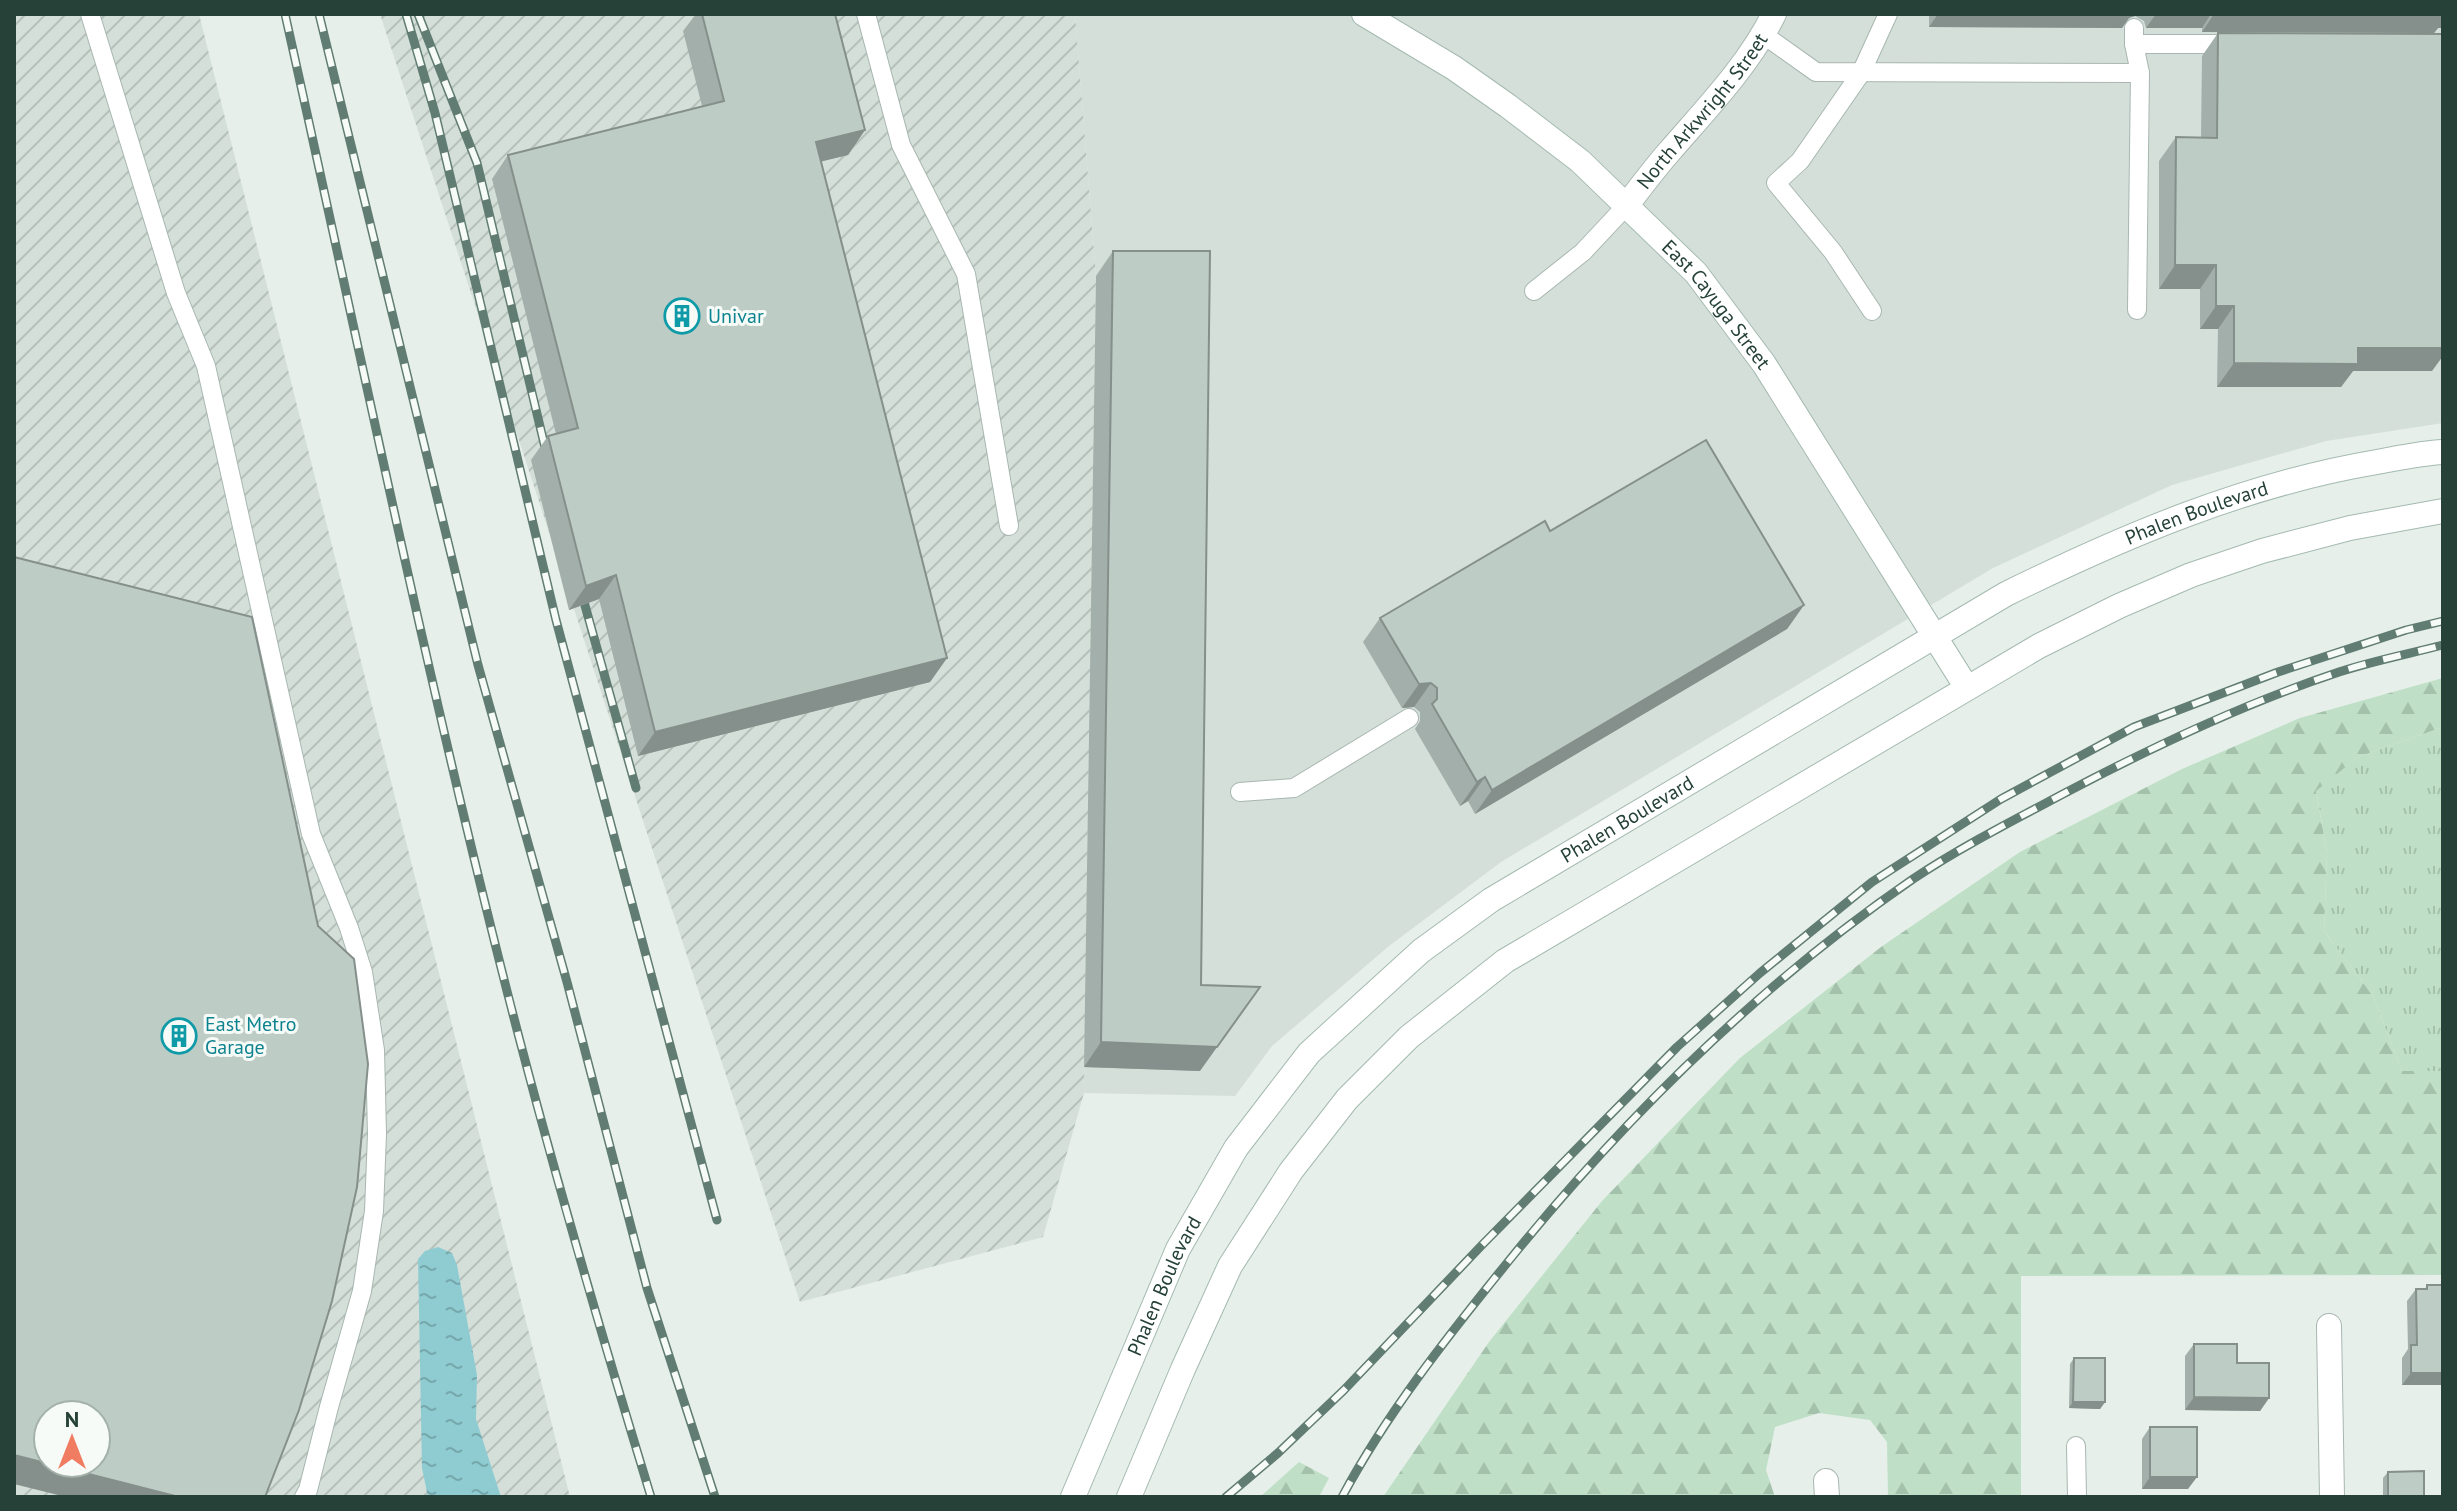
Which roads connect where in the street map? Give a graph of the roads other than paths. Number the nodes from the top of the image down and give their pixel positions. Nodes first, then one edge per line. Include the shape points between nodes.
1 (90, 14) edge
2 (866, 14) edge
3 (1364, 14) edge
4 (1888, 14) edge
5 (1769, 25) edge
6 (2242, 44) edge
7 (1861, 73) junction
8 (2140, 73) junction
9 (1626, 206) junction
10 (1534, 291) dead end
11 (2137, 310) dead end
12 (1872, 311) dead end
13 (2443, 452) edge
14 (2443, 511) edge
15 (1009, 526) dead end
16 (1936, 636) junction
17 (1967, 688) junction
18 (1409, 718) dead end
19 (1240, 792) dead end
20 (2329, 1326) dead end
21 (2076, 1446) dead end
22 (304, 1497) edge
23 (1073, 1497) edge
24 (1129, 1497) edge
25 (2077, 1497) edge
26 (2332, 1497) edge

1 - 22 lane via 176,293 206,366 311,834 363,972 375,1050 374,1211 362,1291
2 - 15 lane via 901,145 966,274
3 - 9 main road, East Cayuga Street via 1508,106 1580,161
4 - 7 lane
5 - 7 lane via 1816,72
5 - 9 main road, North Arkwright Street via 1713,103
6 - 8 lane via 2134,36
7 - 8 lane
7 - 12 lane via 1800,161 1776,183 1833,252
8 - 11 lane
9 - 10 lane via 1583,252
9 - 16 main road, East Cayuga Street via 1696,273 1764,364
13 - 16 main road, Phalen Boulevard via 2338,468 2168,521 2006,594
14 - 17 main road via 2350,528 2191,575 2052,639
16 - 17 main road, East Cayuga Street
16 - 23 main road, Phalen Boulevard via 1491,900 1411,960 1309,1053 1236,1148 1178,1249
17 - 24 main road via 1505,961 1409,1037 1347,1099 1291,1171 1230,1266
18 - 19 lane via 1294,788
20 - 26 main road
21 - 25 lane

